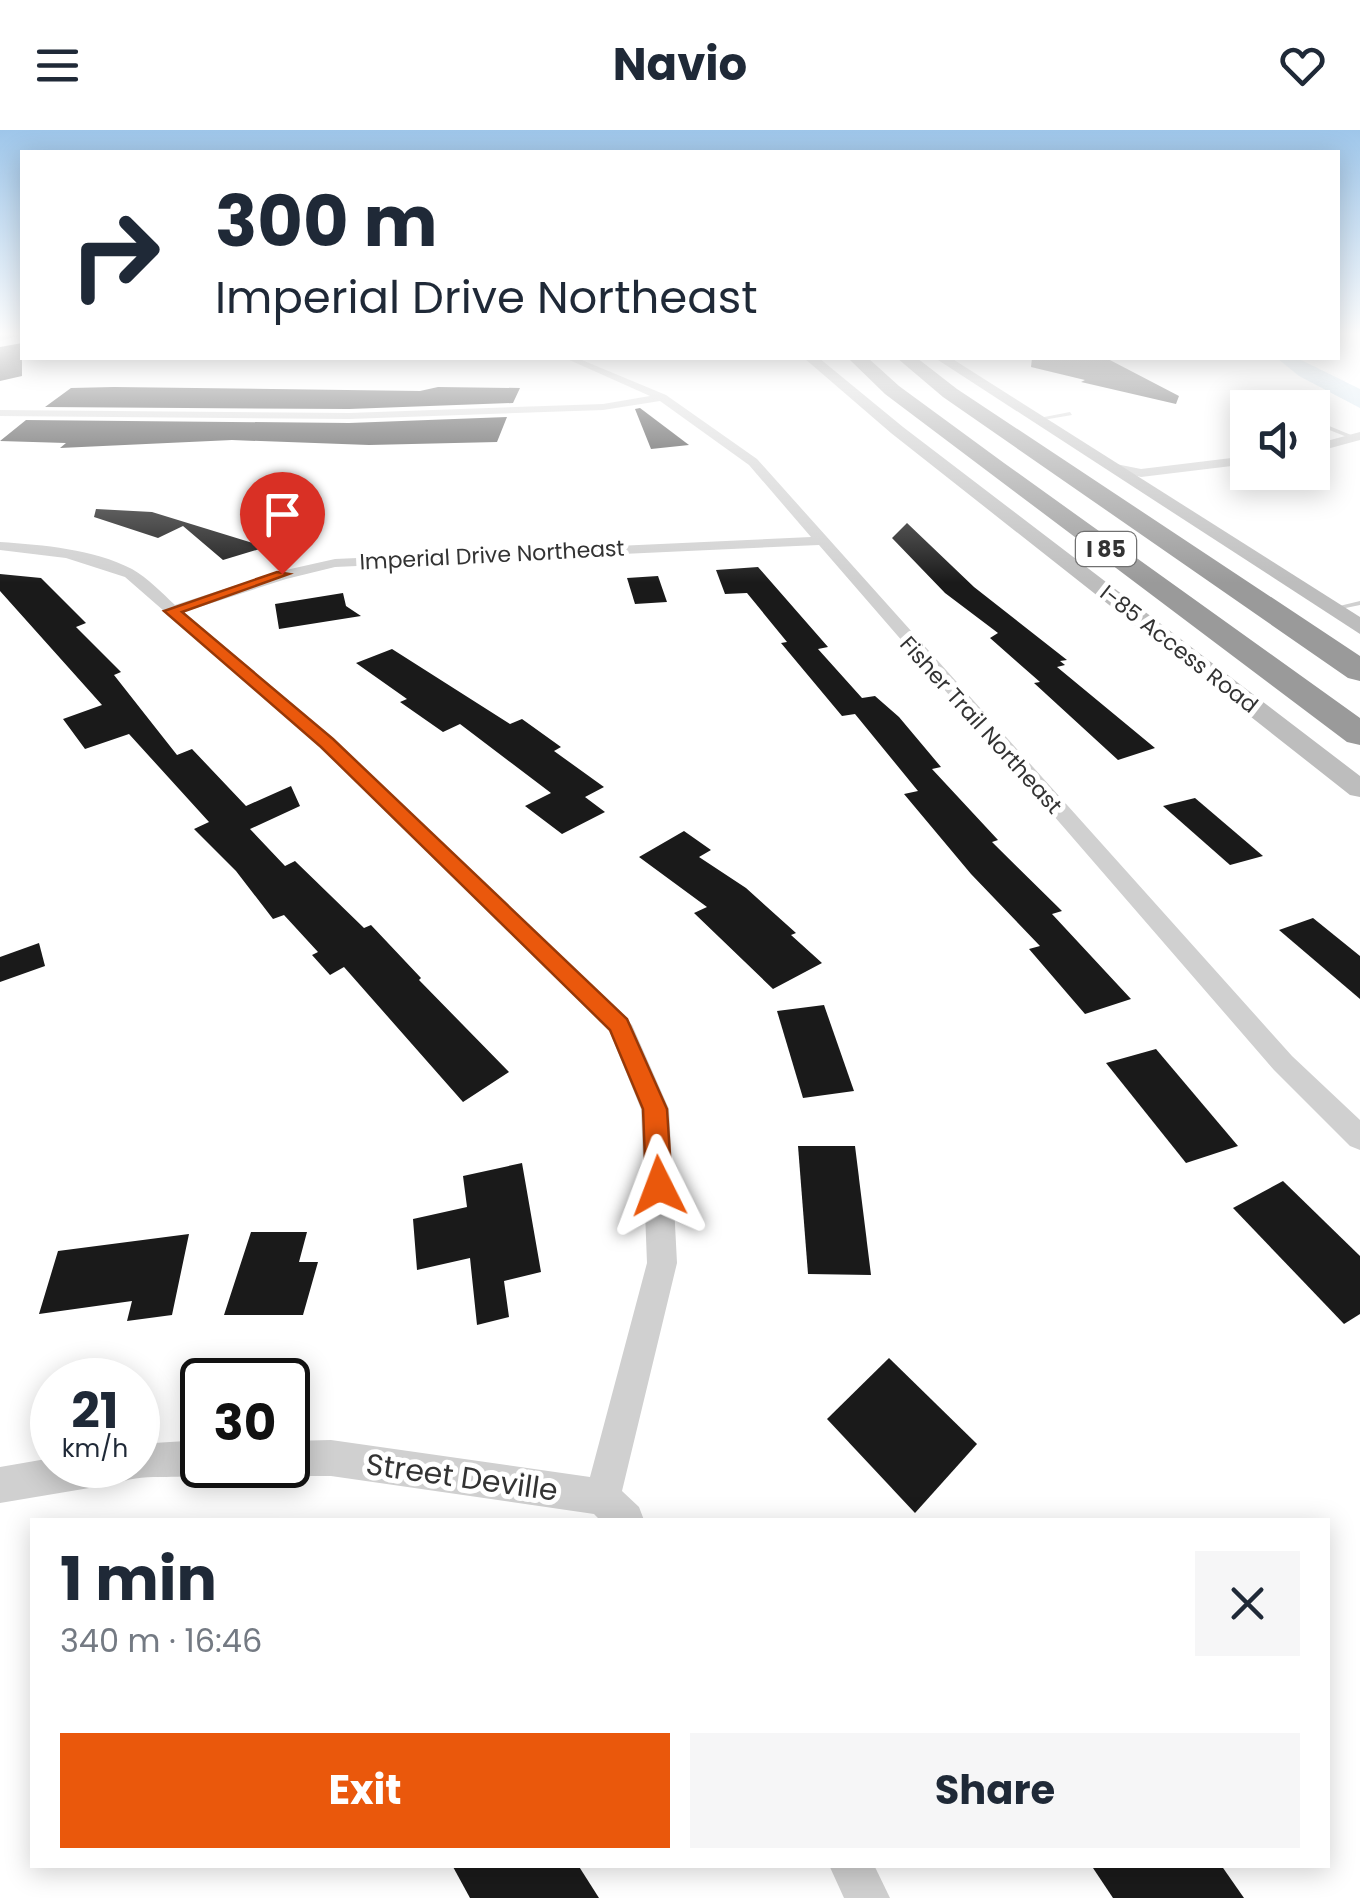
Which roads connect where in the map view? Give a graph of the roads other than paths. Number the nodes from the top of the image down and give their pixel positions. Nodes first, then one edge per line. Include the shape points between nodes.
1 (691, 418) edge
2 (882, 418) edge
3 (931, 418) edge
4 (986, 418) edge
5 (1046, 418) edge
6 (1036, 419) joint
7 (1330, 428) edge
8 (1358, 438) edge
9 (1330, 445) edge
10 (1230, 462) edge
11 (1112, 467) junction
12 (1230, 475) edge
13 (1162, 499) junction
14 (819, 541) junction
15 (0, 546) edge
16 (1360, 603) edge
17 (1331, 609) junction
18 (172, 611) junction
19 (1360, 627) edge
20 (1360, 671) edge
21 (1360, 734) edge
22 (1360, 790) edge
23 (1360, 1138) edge
24 (310, 1458) edge
25 (30, 1480) edge
26 (0, 1485) edge
27 (615, 1508) edge
28 (853, 1868) edge
29 (867, 1898) edge

1 - 14 street, Fisher Trail Northeast via 753,462
2 - 22 main road, I-85 Access Road
3 - 21 highway, I 85
4 - 20 highway, I 85
5 - 6 lane
6 - 11 main road
7 - 8 lane
8 - 9 street
10 - 11 street via 1141,473
11 - 13 main road
12 - 13 street via 1168,484 1157,490
13 - 17 main road
14 - 18 street, Imperial Drive Northeast via 335,562
14 - 23 street, Fisher Trail Northeast via 1283,1063
15 - 18 street via 100,560 130,574
16 - 17 lane
17 - 19 main road
18 - 27 street via 327,743 619,1025 655,1109 662,1263
24 - 27 street, Street Deville
25 - 26 street
28 - 29 street

